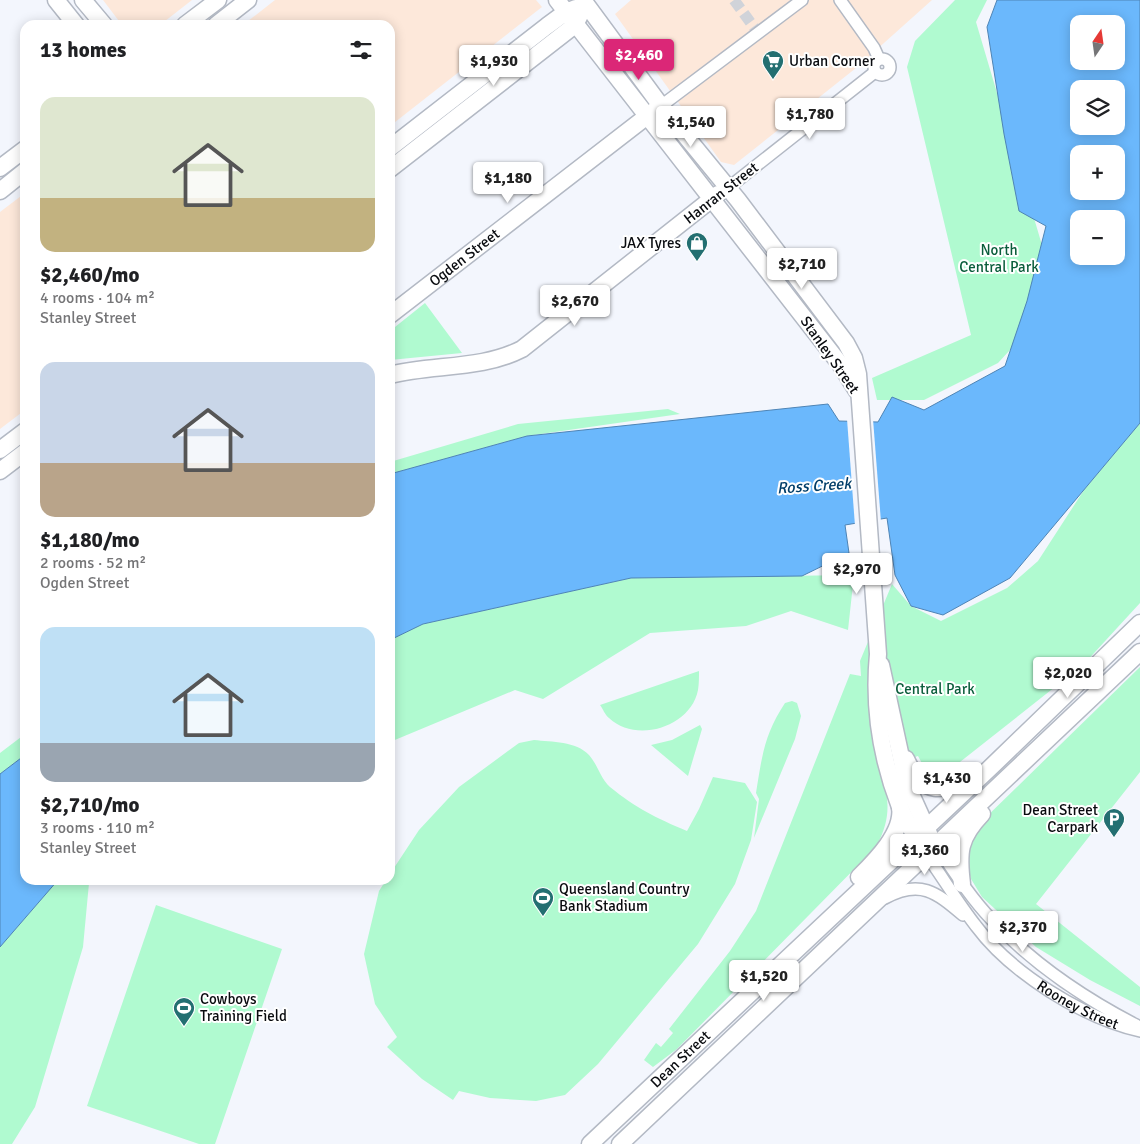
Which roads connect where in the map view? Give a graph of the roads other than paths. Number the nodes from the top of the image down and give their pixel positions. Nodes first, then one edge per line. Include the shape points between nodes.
1 (56, 0) edge
2 (83, 0) edge
3 (218, 0) edge
4 (248, 0) edge
5 (802, 0) edge
6 (840, 0) edge
7 (587, 1) edge
8 (566, 12) edge
9 (72, 20) edge
10 (100, 20) edge
11 (192, 20) edge
12 (222, 20) edge
13 (662, 106) junction
14 (646, 116) junction
15 (395, 144) edge
16 (20, 153) edge
17 (395, 165) edge
18 (0, 168) edge
19 (20, 175) edge
20 (728, 188) junction
21 (0, 191) edge
22 (711, 200) junction
23 (395, 311) edge
24 (846, 343) junction
25 (831, 353) junction
26 (395, 372) edge
27 (859, 398) junction
28 (20, 435) edge
29 (0, 450) edge
30 (20, 456) edge
31 (0, 471) edge
32 (1140, 623) edge
33 (1140, 652) edge
34 (878, 654) junction
35 (896, 736) junction
36 (1021, 738) junction
37 (1017, 769) junction
38 (900, 806) junction
39 (921, 832) junction
40 (931, 849) junction
41 (962, 884) junction
42 (866, 911) junction
43 (976, 926) junction
44 (816, 932) junction
45 (1053, 974) junction
46 (1043, 986) junction
47 (1140, 1029) edge
48 (590, 1144) edge
49 (620, 1144) edge

1 - 9 main road
2 - 10 main road
3 - 11 main road
4 - 12 main road
5 - 13 street, Ogden Street
6 - 20 street, Hanran Street via 874,48 879,59 874,66 875,72
7 - 8 main road
7 - 13 main road, Stanley Street
8 - 14 main road, Stanley Street
8 - 15 main road
8 - 17 main road
13 - 14 main road, Ogden Street
13 - 20 main road, Stanley Street
14 - 22 main road, Stanley Street
14 - 23 main road, Ogden Street
16 - 18 main road
19 - 21 main road
20 - 22 main road, Hanran Street
20 - 24 main road, Stanley Street
22 - 25 main road, Stanley Street
22 - 26 main road, Hanran Street via 522,349 508,356 464,365
24 - 25 main road via 843,354
24 - 27 main road, Stanley Street via 856,364
25 - 27 main road, Stanley Street via 852,382
27 - 34 main road, Rooney Street
28 - 29 main road
30 - 31 main road
32 - 36 main road, Dean Street
33 - 37 main road, Dean Street
34 - 35 main road, Rooney Street
34 - 38 main road, Rooney Street via 875,687 878,723
35 - 36 main road via 913,773 925,785 937,789 960,782
35 - 39 main road, Rooney Street
36 - 39 main road, Dean Street
37 - 40 main road, Dean Street
37 - 41 main road via 963,837 960,851
38 - 39 main road, Rooney Street
38 - 44 main road via 901,816 894,831 871,865 847,889
39 - 40 main road, Rooney Street
39 - 44 main road, Dean Street
40 - 41 street, Rooney Street
40 - 42 main road, Dean Street
40 - 43 street, Rooney Street
41 - 45 street, Rooney Street via 1016,944
42 - 43 street via 892,894 924,889 941,896
42 - 49 main road, Dean Street
43 - 46 street, Rooney Street via 1005,956
44 - 48 main road, Dean Street
45 - 46 street
45 - 47 street, Rooney Street
46 - 47 street, Rooney Street via 1097,1018

